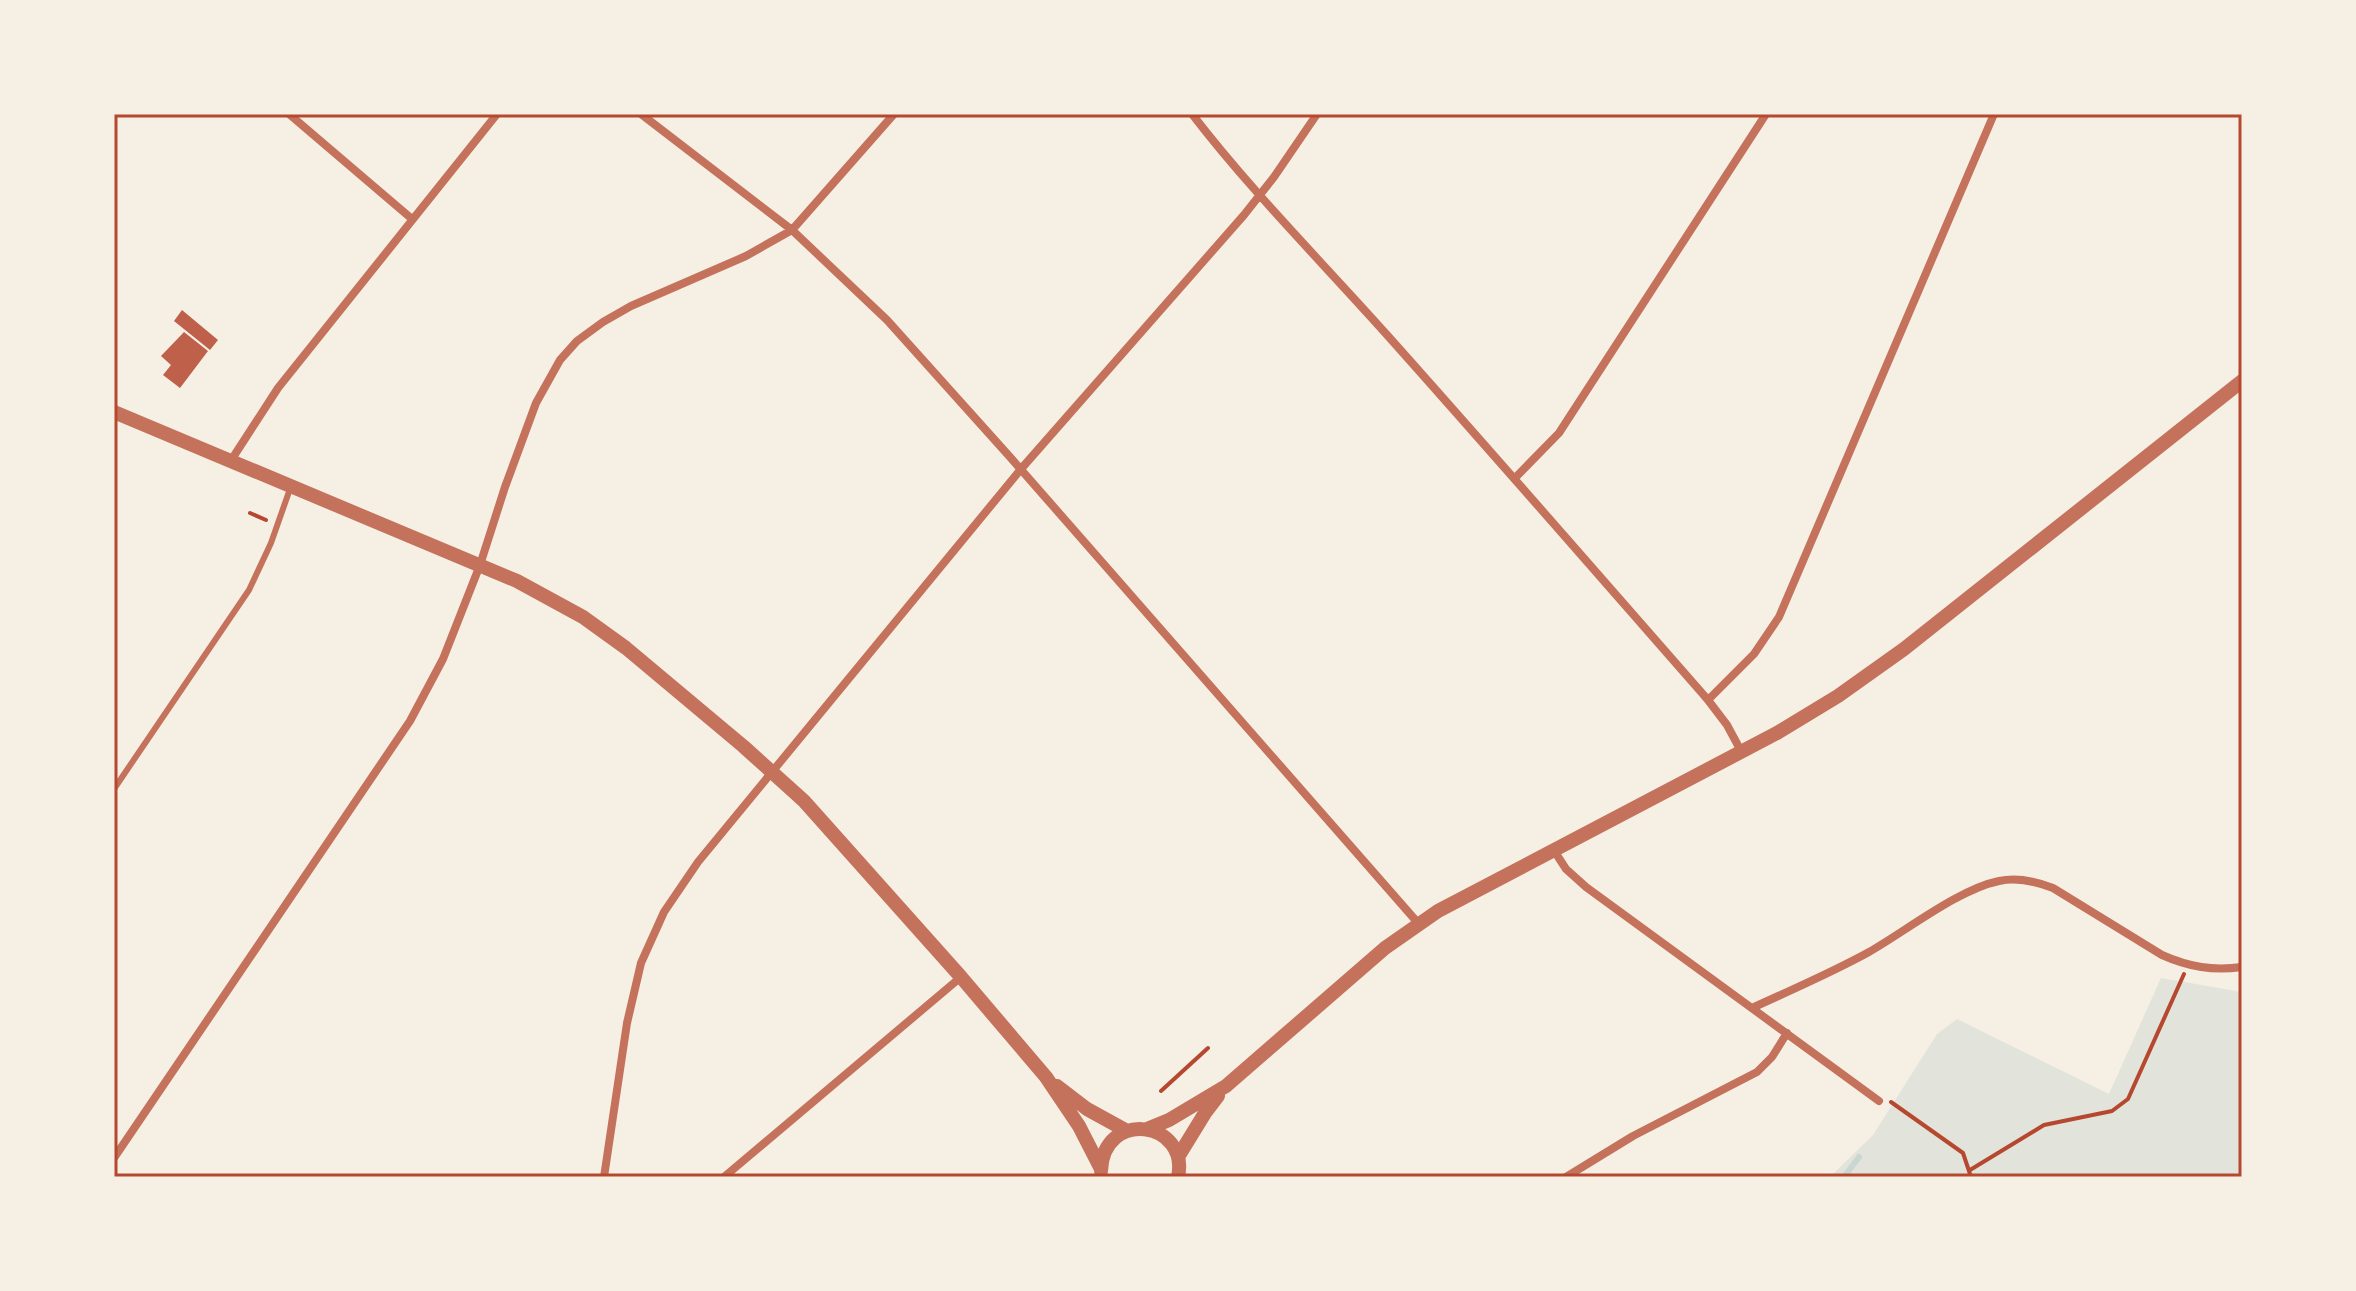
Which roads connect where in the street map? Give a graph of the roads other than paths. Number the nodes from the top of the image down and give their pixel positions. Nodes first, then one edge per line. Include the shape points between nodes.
1 (289, 114) edge
2 (497, 114) edge
3 (641, 114) edge
4 (894, 114) edge
5 (1192, 114) edge
6 (1317, 114) edge
7 (1766, 114) edge
8 (1994, 114) edge
9 (1259, 197) junction
10 (412, 219) junction
11 (792, 230) junction
12 (2242, 381) edge
13 (116, 418) edge
14 (230, 462) junction
15 (1021, 469) junction
16 (1515, 478) junction
17 (291, 486) junction
18 (480, 565) junction
19 (1708, 700) junction
20 (1741, 751) junction
21 (773, 772) junction
22 (114, 789) edge
23 (1553, 849) junction
24 (1418, 923) junction
25 (2242, 967) edge
26 (961, 977) junction
27 (1752, 1008) junction
28 (1787, 1033) junction
29 (1046, 1077) junction
30 (1226, 1086) junction
31 (1879, 1101) road end
32 (1147, 1129) junction
33 (1127, 1131) junction
34 (114, 1158) edge
35 (1180, 1170) edge
36 (1101, 1174) edge
37 (604, 1177) edge
38 (724, 1177) edge
39 (1566, 1177) edge

1 - 10 street
2 - 10 street
3 - 11 street
4 - 11 street
5 - 9 street
6 - 9 street
7 - 16 street via 1559,433
8 - 19 street via 1779,617 1754,654
9 - 15 street
9 - 16 street
10 - 14 street via 278,388
11 - 15 street via 887,320
11 - 18 street via 631,306 577,341 536,403
12 - 20 street via 1871,674
13 - 14 street
14 - 17 street
15 - 21 street
15 - 24 street
16 - 19 street
17 - 18 street
17 - 22 lane via 249,590
18 - 21 street via 553,599 626,648
18 - 34 street via 443,659 410,721
19 - 20 street
20 - 23 street
21 - 26 street
21 - 37 street via 698,862 651,936 631,1001
23 - 24 street
23 - 27 street via 1586,887
24 - 30 street
25 - 27 street via 2188,965 2162,955 2053,888 2022,879 2001,880 1969,891 1849,963
26 - 29 street
26 - 38 street
27 - 28 street
28 - 31 street
28 - 39 street via 1757,1072
29 - 33 street
29 - 36 street via 1079,1126
30 - 32 street
30 - 35 street via 1205,1113
32 - 33 street
32 - 35 street via 1166,1139
33 - 36 street via 1108,1145

